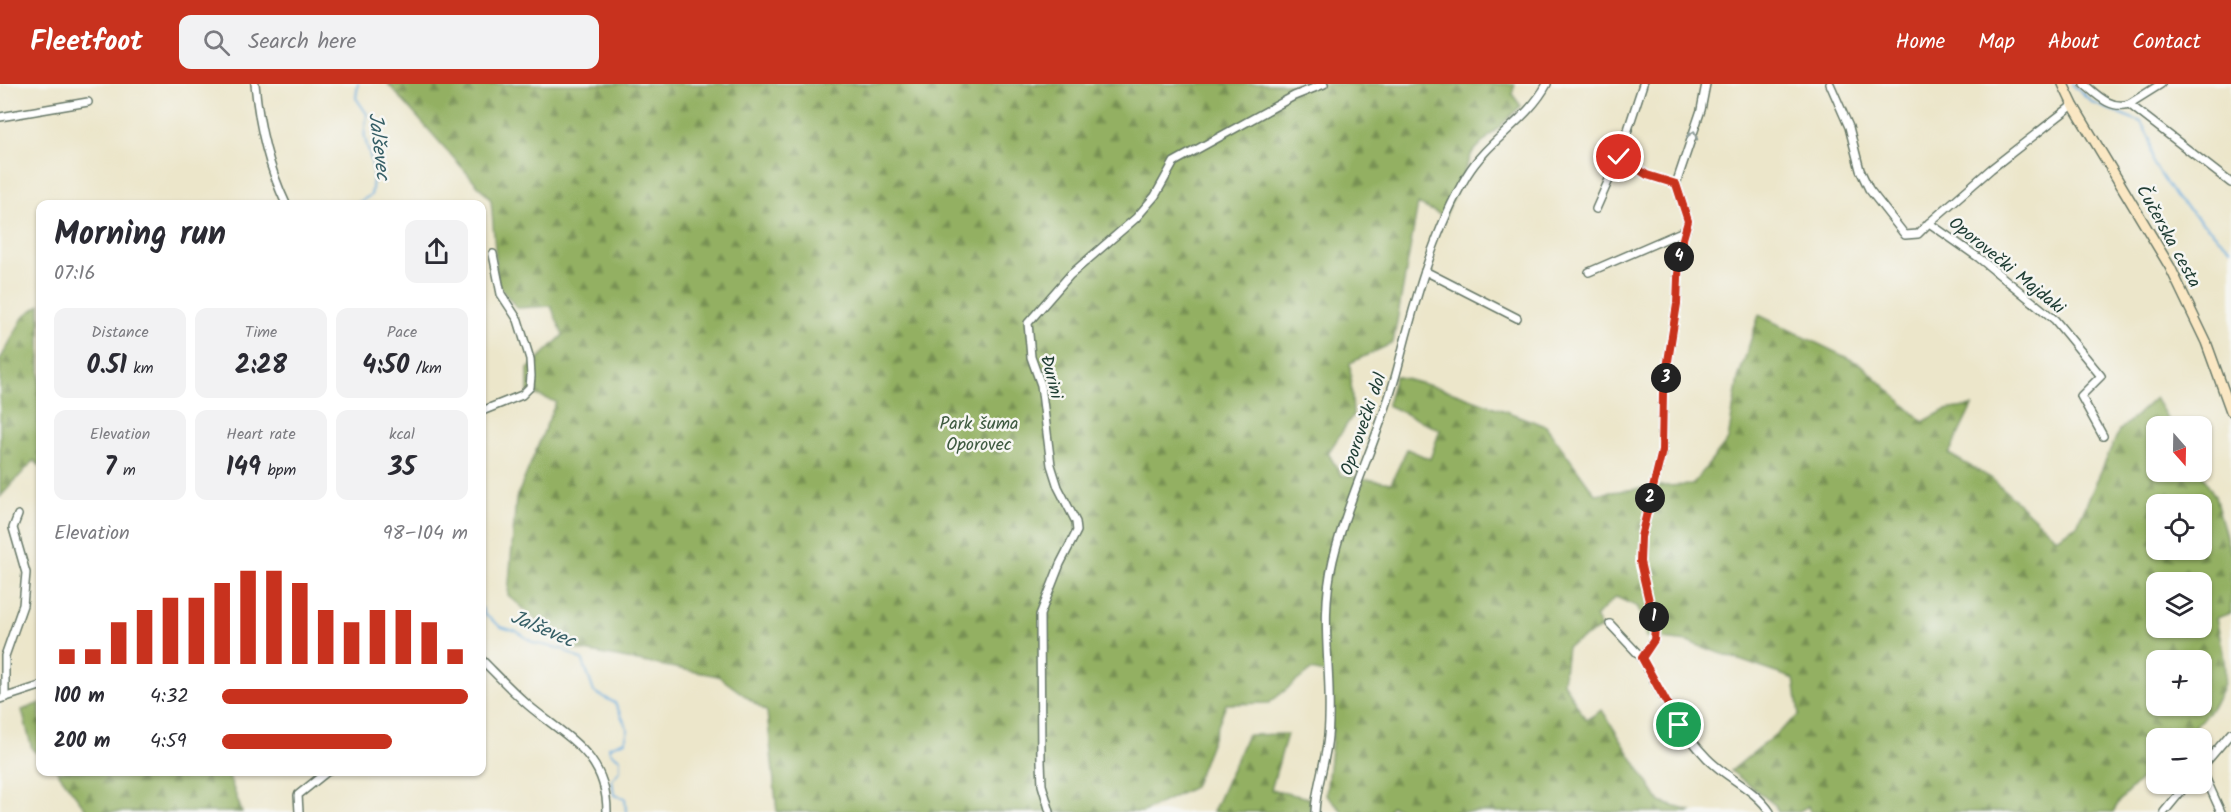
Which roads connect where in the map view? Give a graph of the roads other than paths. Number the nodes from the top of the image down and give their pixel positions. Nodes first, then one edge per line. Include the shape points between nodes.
1 (255, 84) edge
2 (1324, 84) edge
3 (1547, 84) edge
4 (1643, 84) edge
5 (1706, 84) edge
6 (1830, 84) edge
7 (2063, 84) edge
8 (2084, 84) edge
9 (2160, 84) edge
10 (88, 102) dead end
11 (2129, 104) junction
12 (2073, 105) junction
13 (0, 117) edge
14 (1619, 157) junction
15 (2231, 183) edge
16 (1676, 184) junction
17 (284, 200) edge
18 (1596, 209) dead end
19 (1929, 223) junction
20 (1686, 231) junction
21 (493, 254) dead end
22 (1425, 271) junction
23 (1589, 272) dead end
24 (1517, 318) dead end
25 (486, 409) edge
26 (2231, 411) edge
27 (2103, 436) dead end
28 (18, 515) dead end
29 (1610, 624) dead end
30 (1642, 658) junction
31 (486, 664) edge
32 (36, 687) edge
33 (3, 698) edge
34 (2231, 733) edge
35 (2212, 756) edge
36 (322, 776) edge
37 (2212, 791) edge
38 (2179, 794) edge
39 (299, 812) edge
40 (607, 812) edge
41 (1050, 812) edge
42 (1315, 812) edge
43 (1770, 812) edge
44 (2164, 812) edge
45 (2221, 812) edge

1 - 17 street via 258,115 273,175
2 - 41 street, Đurini via 1294,96 1174,162 1155,196 1136,218 1071,275 1028,323 1051,465 1077,531 1040,615 1042,785
3 - 22 street, Oporovečki dol via 1534,104 1494,142 1467,175
4 - 14 street
16 -> 5 street
6 - 19 street, Oporovečki Majdaki via 1869,189 1905,235 1918,234
7 - 12 street, Čučerska cesta
8 - 11 street via 2111,104
9 - 11 street
10 - 13 street
11 - 15 street
12 - 19 street
12 - 26 street, Čučerska cesta via 2170,267 2206,342
14 - 16 street via 1647,175
14 - 18 street
16 - 20 street via 1688,216
19 - 27 street, Oporovečki Majdaki via 2055,320 2102,376 2081,396
20 - 23 street
20 - 30 street via 1679,253 1676,314 1663,393 1662,451 1641,537 1640,562 1655,627 1654,640
21 - 25 street via 501,294 518,320 531,376 530,387 522,395
22 - 24 street
22 - 42 street, Oporovečki dol via 1382,418 1334,558 1325,598 1328,736
28 - 33 street via 13,528 26,573 24,595 5,656
29 - 30 street
30 - 43 street via 1679,725 1709,760
31 - 40 street via 528,705 582,747 599,771 607,794
32 - 33 street
34 - 35 street
36 - 39 street via 298,795
37 - 45 street
38 - 44 street

